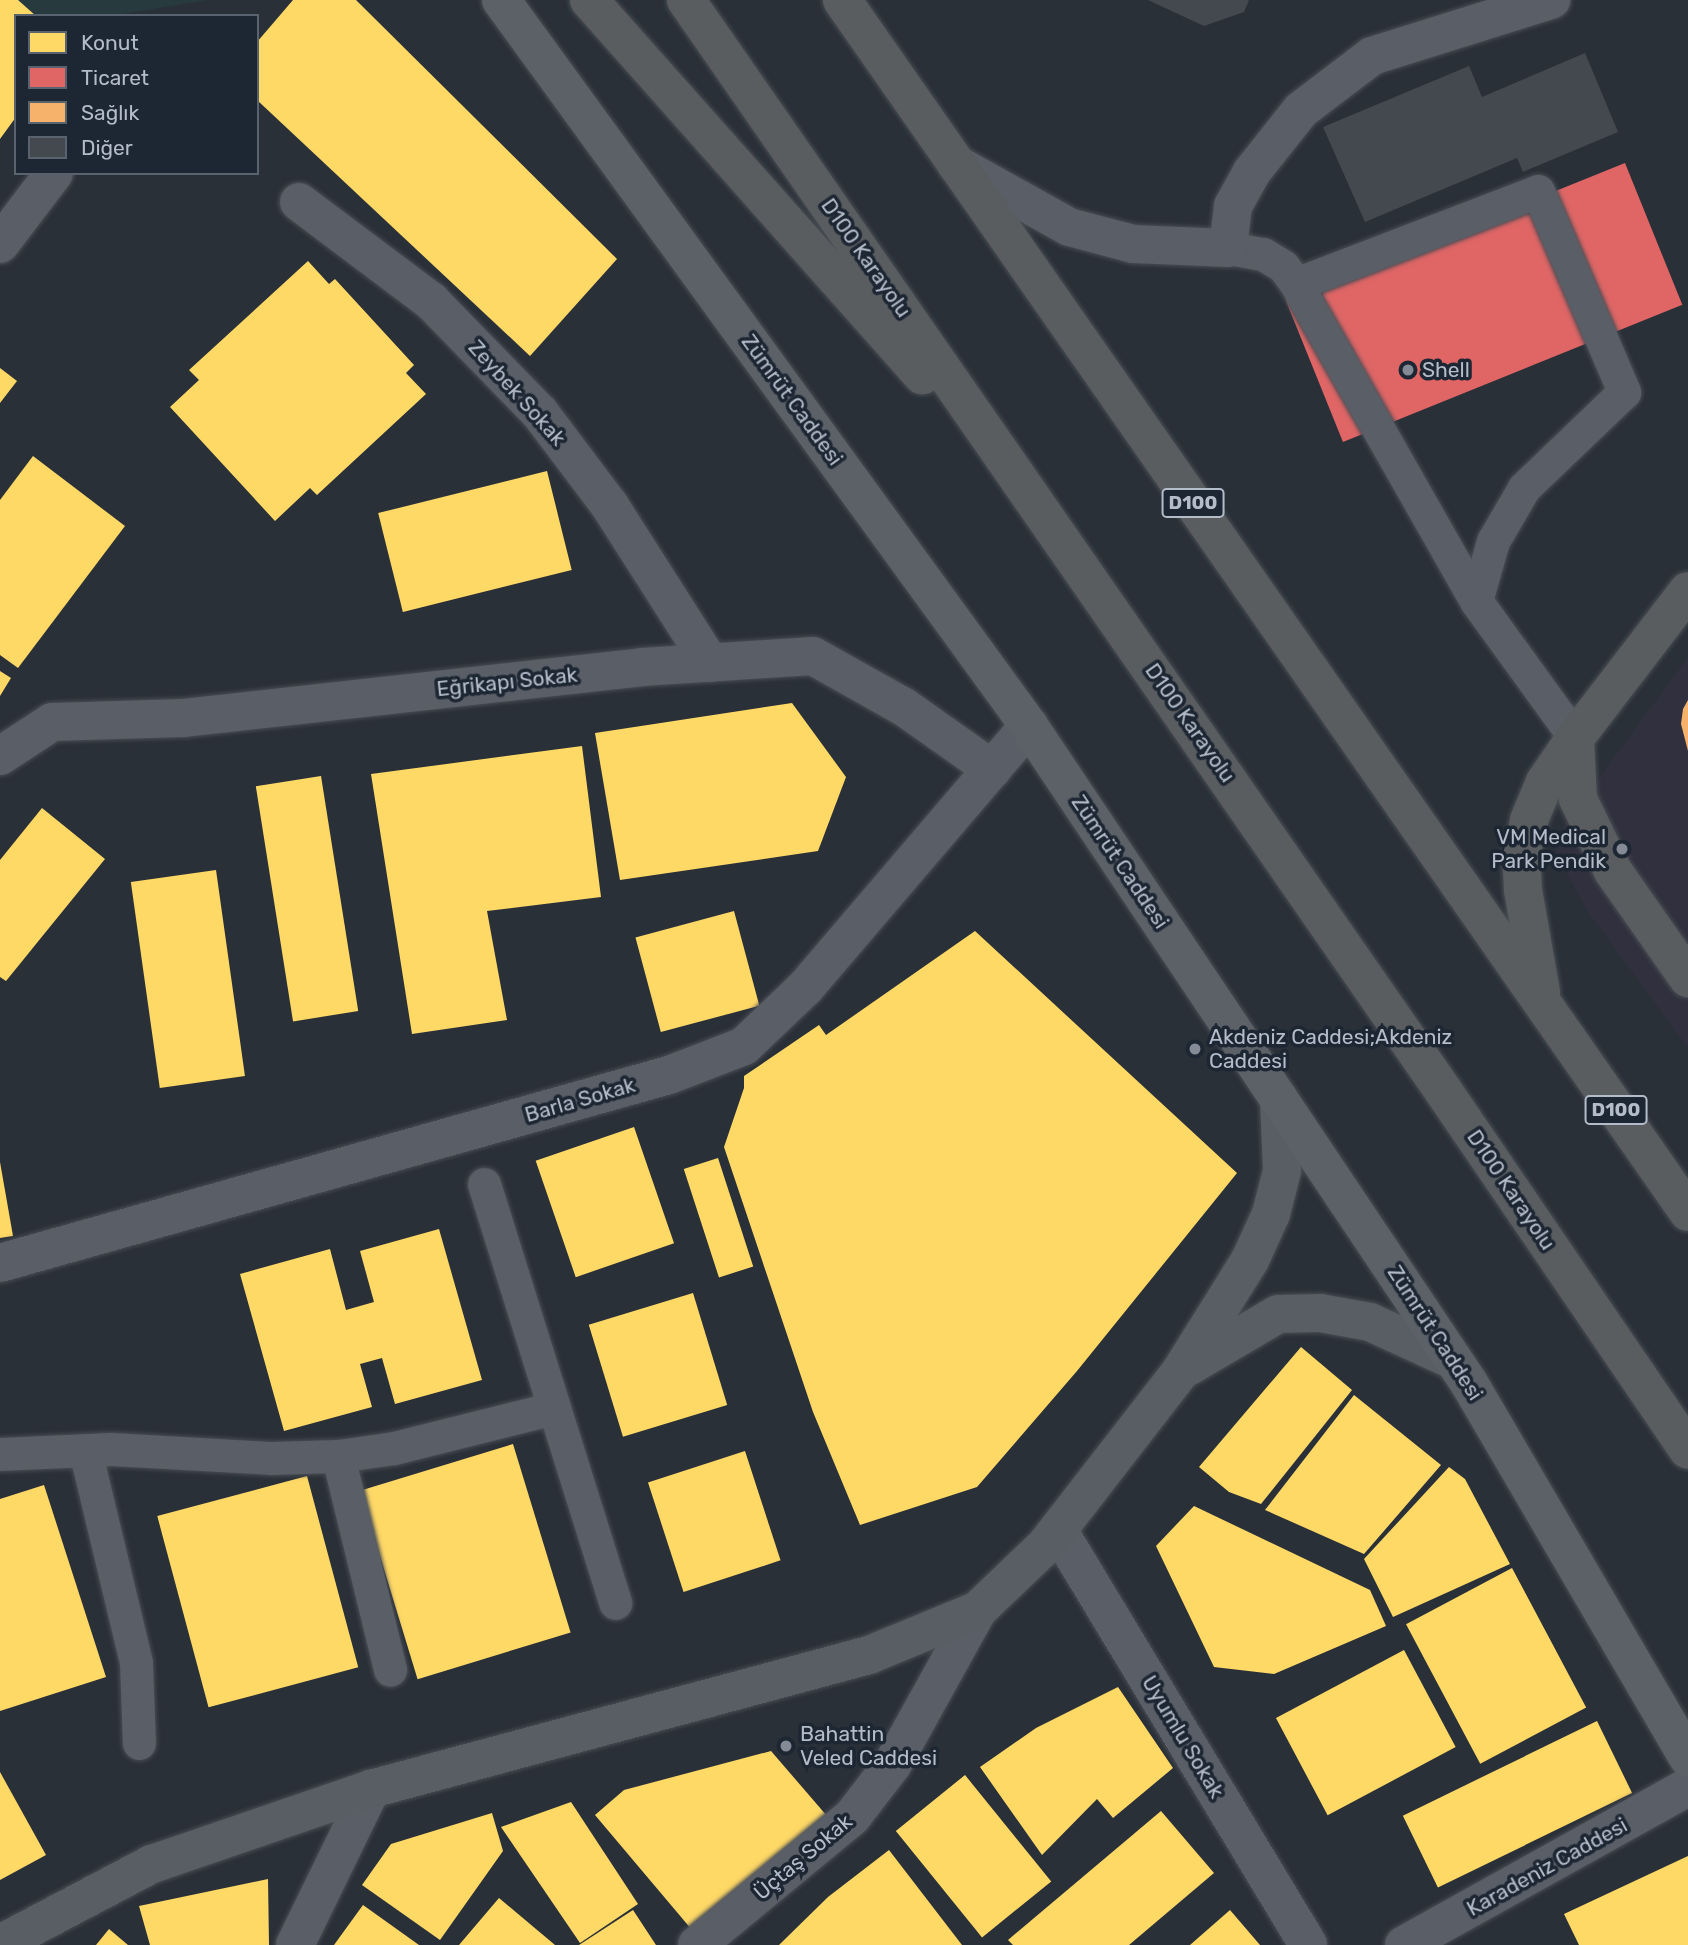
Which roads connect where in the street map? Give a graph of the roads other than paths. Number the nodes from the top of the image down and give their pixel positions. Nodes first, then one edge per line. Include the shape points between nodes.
1 (501, 0) edge
2 (589, 0) edge
3 (686, 0) edge
4 (842, 0) edge
5 (1551, 0) edge
6 (956, 163) junction
7 (52, 175) edge
8 (299, 202) dead end
9 (0, 244) edge
10 (1228, 248) junction
11 (1296, 284) junction
12 (1041, 509) junction
13 (1688, 592) edge
14 (1476, 601) junction
15 (710, 663) junction
16 (1029, 726) junction
17 (1575, 738) junction
18 (0, 756) edge
19 (992, 769) junction
20 (1688, 978) edge
21 (1544, 1007) junction
22 (1279, 1099) junction
23 (484, 1184) dead end
24 (1688, 1212) edge
25 (0, 1263) edge
26 (1453, 1360) junction
27 (1180, 1372) junction
28 (554, 1408) junction
29 (85, 1450) junction
30 (1688, 1450) edge
31 (0, 1454) edge
32 (338, 1456) junction
33 (1058, 1530) junction
34 (615, 1603) dead end
35 (978, 1610) junction
36 (390, 1670) dead end
37 (139, 1743) dead end
38 (1688, 1758) edge
39 (1688, 1787) edge
40 (371, 1789) junction
41 (0, 1944) edge
42 (295, 1945) edge
43 (697, 1945) edge
44 (1308, 1945) edge
45 (1404, 1945) edge

1 - 16 main road, Zümrüt Caddesi
2 - 12 highway
3 - 12 highway, D100 Karayolu
4 - 6 highway, D100
5 - 10 street via 1372,56 1311,102 1251,173 1233,206
6 - 10 street via 1069,227 1133,244
6 - 21 highway, D100
7 - 9 street
8 - 15 street, Zeybek Sokak via 430,301 540,413 610,506
10 - 11 lane via 1263,254 1283,266
11 - 14 lane
11 - 14 lane via 1538,191 1624,391 1524,488 1493,541
12 - 30 highway, D100 Karayolu
13 - 17 highway
14 - 17 lane
15 - 18 street, Eğrikapı Sokak via 183,718 52,722
15 - 19 street, Eğrikapı Sokak via 813,656 904,707
16 - 19 street, Barla Sokak
16 - 22 main road, Zümrüt Caddesi
17 - 20 highway via 1578,799 1612,871
17 - 21 highway via 1545,782 1521,856 1528,926
19 - 25 street, Barla Sokak via 805,988 744,1046 669,1075
21 - 24 highway, D100
22 - 26 main road, Zümrüt Caddesi
22 - 27 street via 1282,1171 1271,1213 1250,1259
23 - 28 lane
26 - 27 street via 1370,1322 1320,1313 1278,1314
26 - 38 main road, Zümrüt Caddesi
27 - 33 street
28 - 32 lane via 394,1448
28 - 34 lane
29 - 31 lane
29 - 32 lane via 270,1458
29 - 37 lane via 136,1663
32 - 36 lane
33 - 35 street
33 - 44 street, Uyumlu Sokak
35 - 40 street via 869,1655
35 - 43 street, Üçtaş Sokak via 892,1765 852,1817
39 - 45 street, Karadeniz Caddesi
40 - 41 street via 152,1864
40 - 42 street

